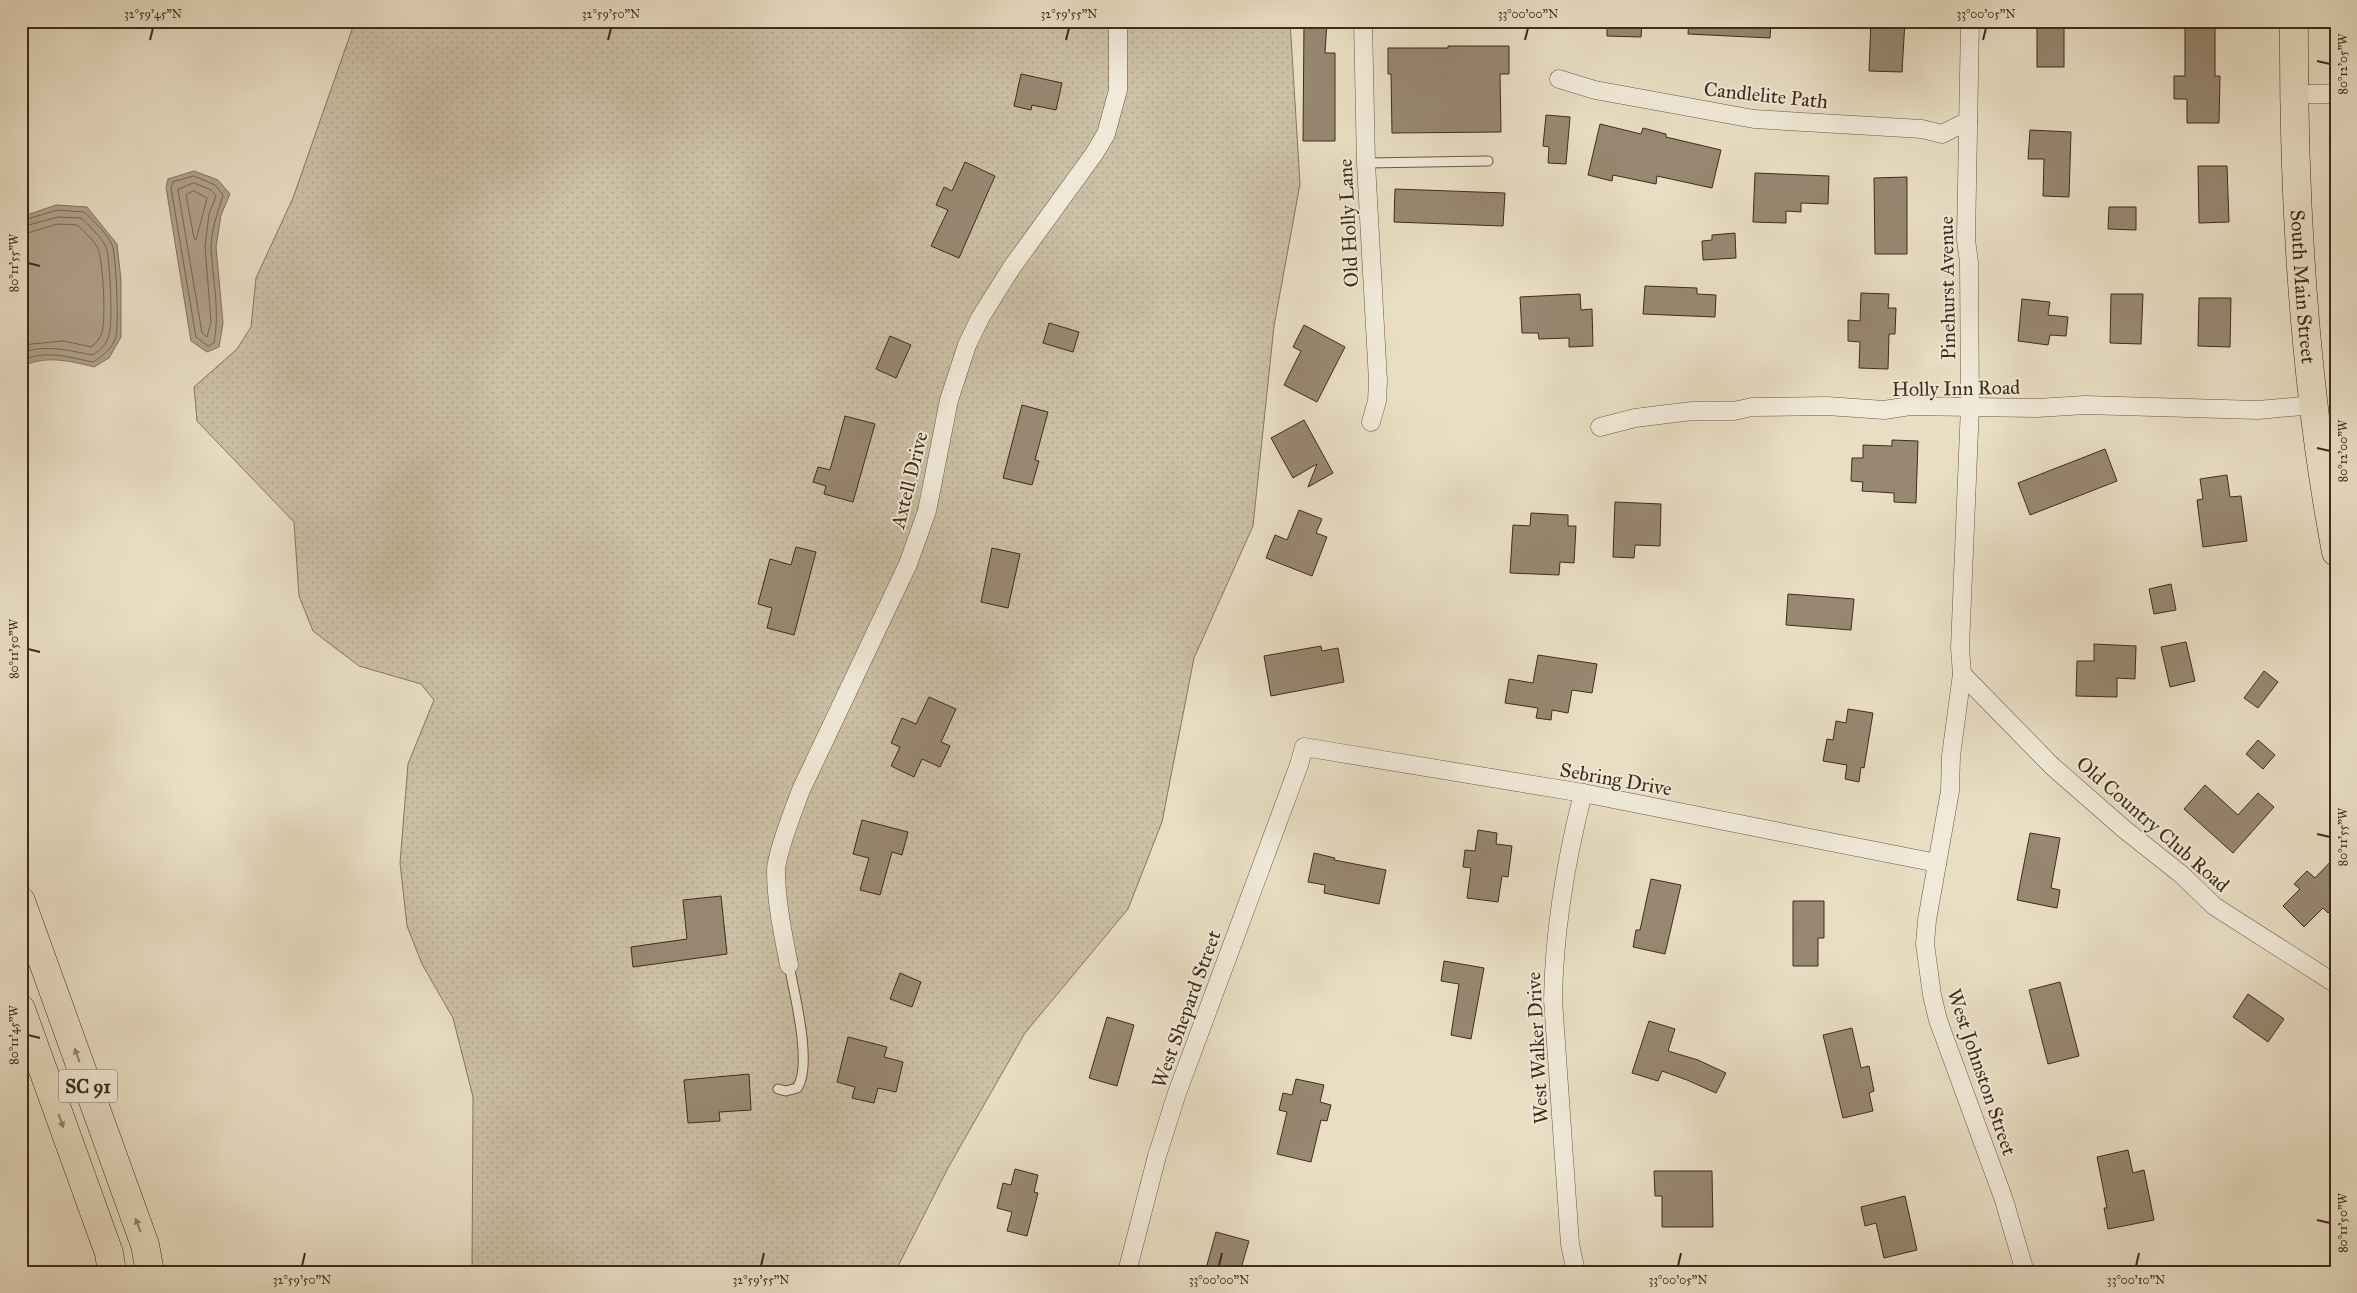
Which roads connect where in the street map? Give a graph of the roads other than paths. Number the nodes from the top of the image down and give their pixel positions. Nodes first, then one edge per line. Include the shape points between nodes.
1 (1118, 21) edge
2 (1363, 21) edge
3 (1970, 21) edge
4 (2294, 21) edge
5 (1559, 79) dead end
6 (2293, 94) junction
7 (2336, 94) edge
8 (1968, 122) junction
9 (1488, 161) dead end
10 (1366, 163) junction
11 (2314, 405) junction
12 (1970, 406) junction
13 (1371, 422) dead end
14 (1600, 426) dead end
15 (2336, 552) edge
16 (1962, 674) junction
17 (1299, 765) joint
18 (1583, 794) junction
19 (1937, 863) junction
20 (21, 901) edge
21 (789, 965) joint
22 (2336, 984) edge
23 (21, 1009) edge
24 (778, 1089) dead end
25 (112, 1272) edge
26 (150, 1272) edge
27 (1127, 1272) edge
28 (1576, 1272) edge
29 (2025, 1272) edge

1 - 21 street, Axtell Drive via 1118,90 1106,134 1012,267 967,345 948,400 927,511 908,564 790,816 776,868 780,918
2 - 10 street, Old Holly Lane
3 - 8 street, Pinehurst Avenue
4 - 6 main road, South Main Street
5 - 8 street, Candlelite Path via 1595,90 1754,119 1922,129 1942,134
6 - 7 street
6 - 11 main road, South Main Street via 2303,290
8 - 12 street, Pinehurst Avenue via 1966,240
9 - 10 lane
10 - 13 street, Old Holly Lane via 1378,381
11 - 12 street, Holly Inn Road via 2258,410 2085,405 2038,408
11 - 15 main road, South Main Street
12 - 14 street, Holly Inn Road via 1910,406 1884,410 1827,406 1752,407 1635,418
12 - 16 street, Pinehurst Avenue via 1960,648
16 - 19 street, West Johnston Street via 1951,756 1950,791
16 - 22 street, Old Country Club Road via 2052,766 2182,875 2214,906
17 - 18 street, Sebring Drive via 1304,747
17 - 27 street, West Shepard Street via 1177,1093
18 - 19 street, Sebring Drive
18 - 28 street, West Walker Drive via 1562,908 1553,991 1570,1244
19 - 29 street, West Johnston Street via 1925,944 1932,995 2004,1200
26 -> 20 main road, SC 91 via 145,1244
21 - 24 lane via 801,1037 803,1076 797,1088
23 -> 25 main road, SC 91 via 109,1253

